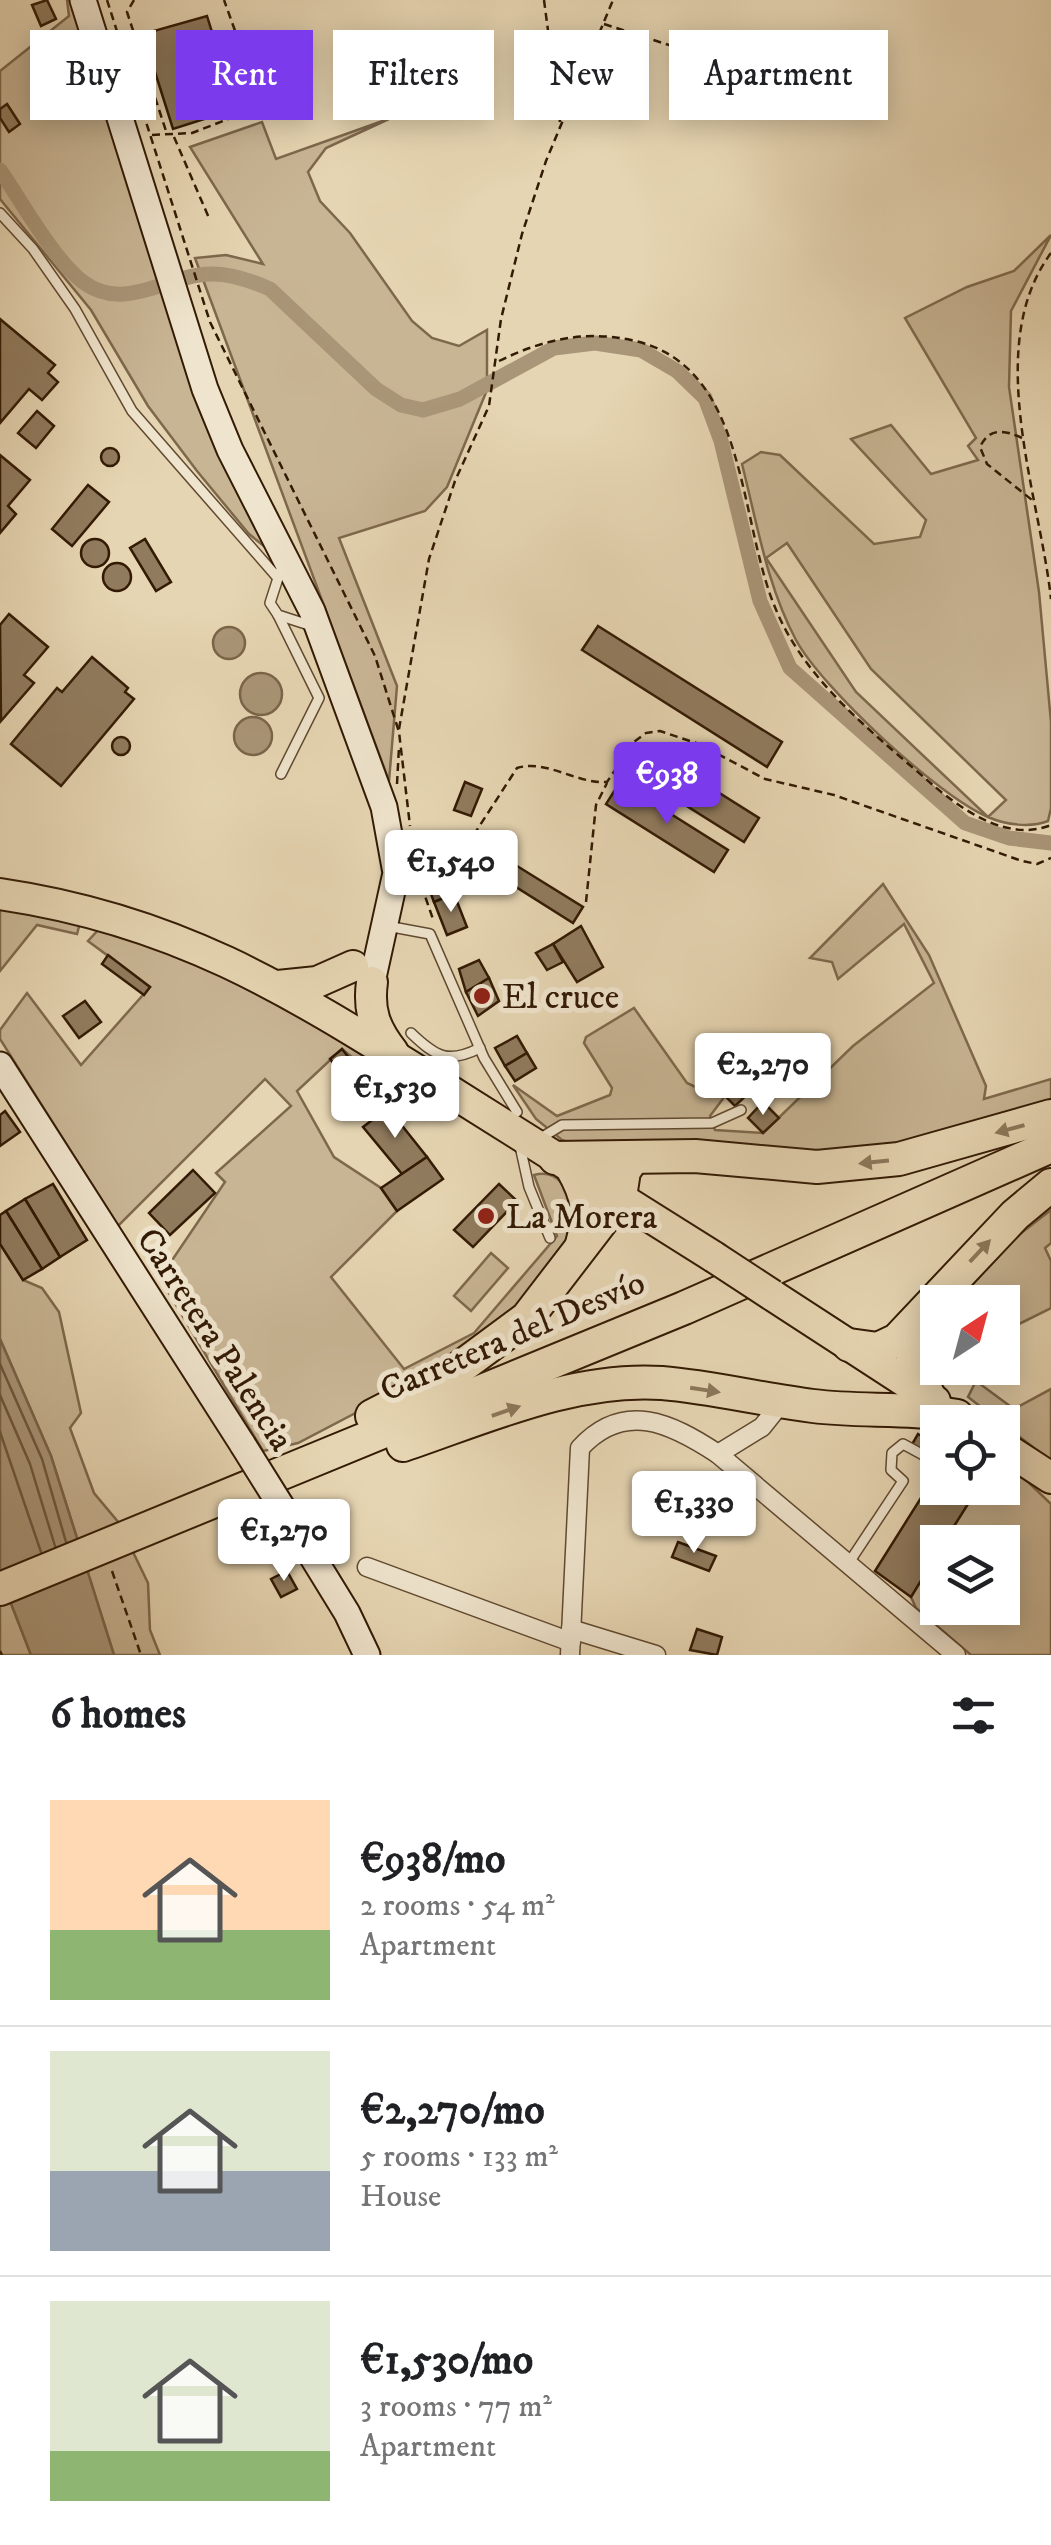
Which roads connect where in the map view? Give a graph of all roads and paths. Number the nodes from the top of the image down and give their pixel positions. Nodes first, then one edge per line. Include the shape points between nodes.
1 (84, 0) edge
2 (106, 0) edge
3 (134, 0) edge
4 (224, 0) edge
5 (544, 0) edge
6 (613, 0) edge
7 (602, 24) junction
8 (669, 45) edge
9 (770, 62) joint
10 (560, 124) junction
11 (170, 135) junction
12 (138, 137) junction
13 (0, 213) edge
14 (209, 218) dead end
15 (1051, 253) edge
16 (183, 281) junction
17 (498, 362) junction
18 (1023, 439) junction
19 (1034, 501) junction
20 (283, 570) junction
21 (1051, 599) edge
22 (278, 615) junction
23 (318, 628) junction
24 (281, 774) dead end
25 (607, 782) junction
26 (384, 806) junction
27 (1051, 826) edge
28 (1051, 858) edge
29 (414, 864) dead end
30 (0, 894) edge
31 (586, 902) dead end
32 (386, 926) junction
33 (362, 974) junction
34 (278, 986) junction
35 (334, 1018) junction
36 (405, 1046) junction
37 (480, 1048) junction
38 (0, 1065) edge
39 (740, 1110) dead end
40 (1051, 1116) edge
41 (539, 1143) junction
42 (1051, 1146) edge
43 (634, 1158) junction
44 (1051, 1185) edge
45 (620, 1197) junction
46 (566, 1243) junction
47 (916, 1325) junction
48 (849, 1345) junction
49 (782, 1402) junction
50 (940, 1405) edge
51 (945, 1405) edge
52 (920, 1409) edge
53 (920, 1453) edge
54 (718, 1454) junction
55 (1020, 1459) edge
56 (1046, 1477) edge
57 (256, 1485) junction
58 (848, 1564) junction
59 (110, 1565) dead end
60 (367, 1567) dead end
61 (0, 1588) edge
62 (571, 1642) edge
63 (142, 1655) edge
64 (367, 1655) edge
65 (656, 1655) edge
66 (956, 1655) edge

1 - 12 street
2 - 12 path
3 - 11 path via 127,12
4 - 11 path via 262,106
5 - 10 path
6 - 7 path
7 - 8 path
7 - 10 path
9 - 9 path via 804,84 814,84 827,64 821,50
10 - 17 path via 522,234
11 - 12 path
11 - 14 path
12 - 16 street
12 - 16 path
13 - 20 lane via 75,310 132,411
15 - 18 path via 1023,321
16 - 20 street via 218,419
17 - 26 path via 429,559 404,686 398,781
17 - 27 path via 547,341 596,334 642,342 692,369 723,419 767,585 803,656 850,711 967,812 1017,830
18 - 19 path
18 - 19 path via 998,431 980,447 987,464
19 - 21 path
20 - 22 lane via 270,603
20 - 23 street
22 - 23 lane
22 - 24 lane via 319,698
23 - 26 street
25 - 28 path via 634,742 660,731 766,779 1022,862
25 - 29 path via 517,768 474,836
25 - 31 path via 596,804
26 - 32 street via 396,873
30 - 34 main road via 148,926
32 - 33 street
32 - 37 lane via 430,934
33 - 34 main road
33 - 35 main road via 361,1000
33 - 36 main road via 378,1032
34 - 35 main road
35 - 36 main road
36 - 37 lane via 452,1060
36 - 41 main road
37 - 41 lane
38 - 64 street, Carretera Palencia, bridge via 288,1517
39 - 41 lane via 712,1123 562,1126
40 -> 43 highway via 899,1160 817,1167
41 - 43 highway
41 - 45 main road
41 - 46 lane via 529,1187
41 - 46 highway via 586,1192 590,1215
42 - 57 highway, Carretera del Desvío
43 - 45 highway via 624,1171
47 -> 44 highway via 978,1253
45 - 46 highway
45 - 48 main road, bridge
46 - 57 highway via 527,1318 504,1340
47 - 48 highway via 878,1349
47 - 51 highway via 912,1366
48 - 50 main road
49 - 52 highway
49 - 54 street via 762,1427
57 -> 49 highway via 340,1467 553,1395 608,1385 661,1383
53 - 58 lane via 903,1444 892,1453 891,1470 903,1481
54 - 58 street
54 - 62 street via 656,1421 622,1421 596,1431 580,1448
55 - 56 main road
57 - 61 highway, Carretera del Desvío
58 - 66 street
59 - 63 path
60 - 62 street
62 - 65 street

